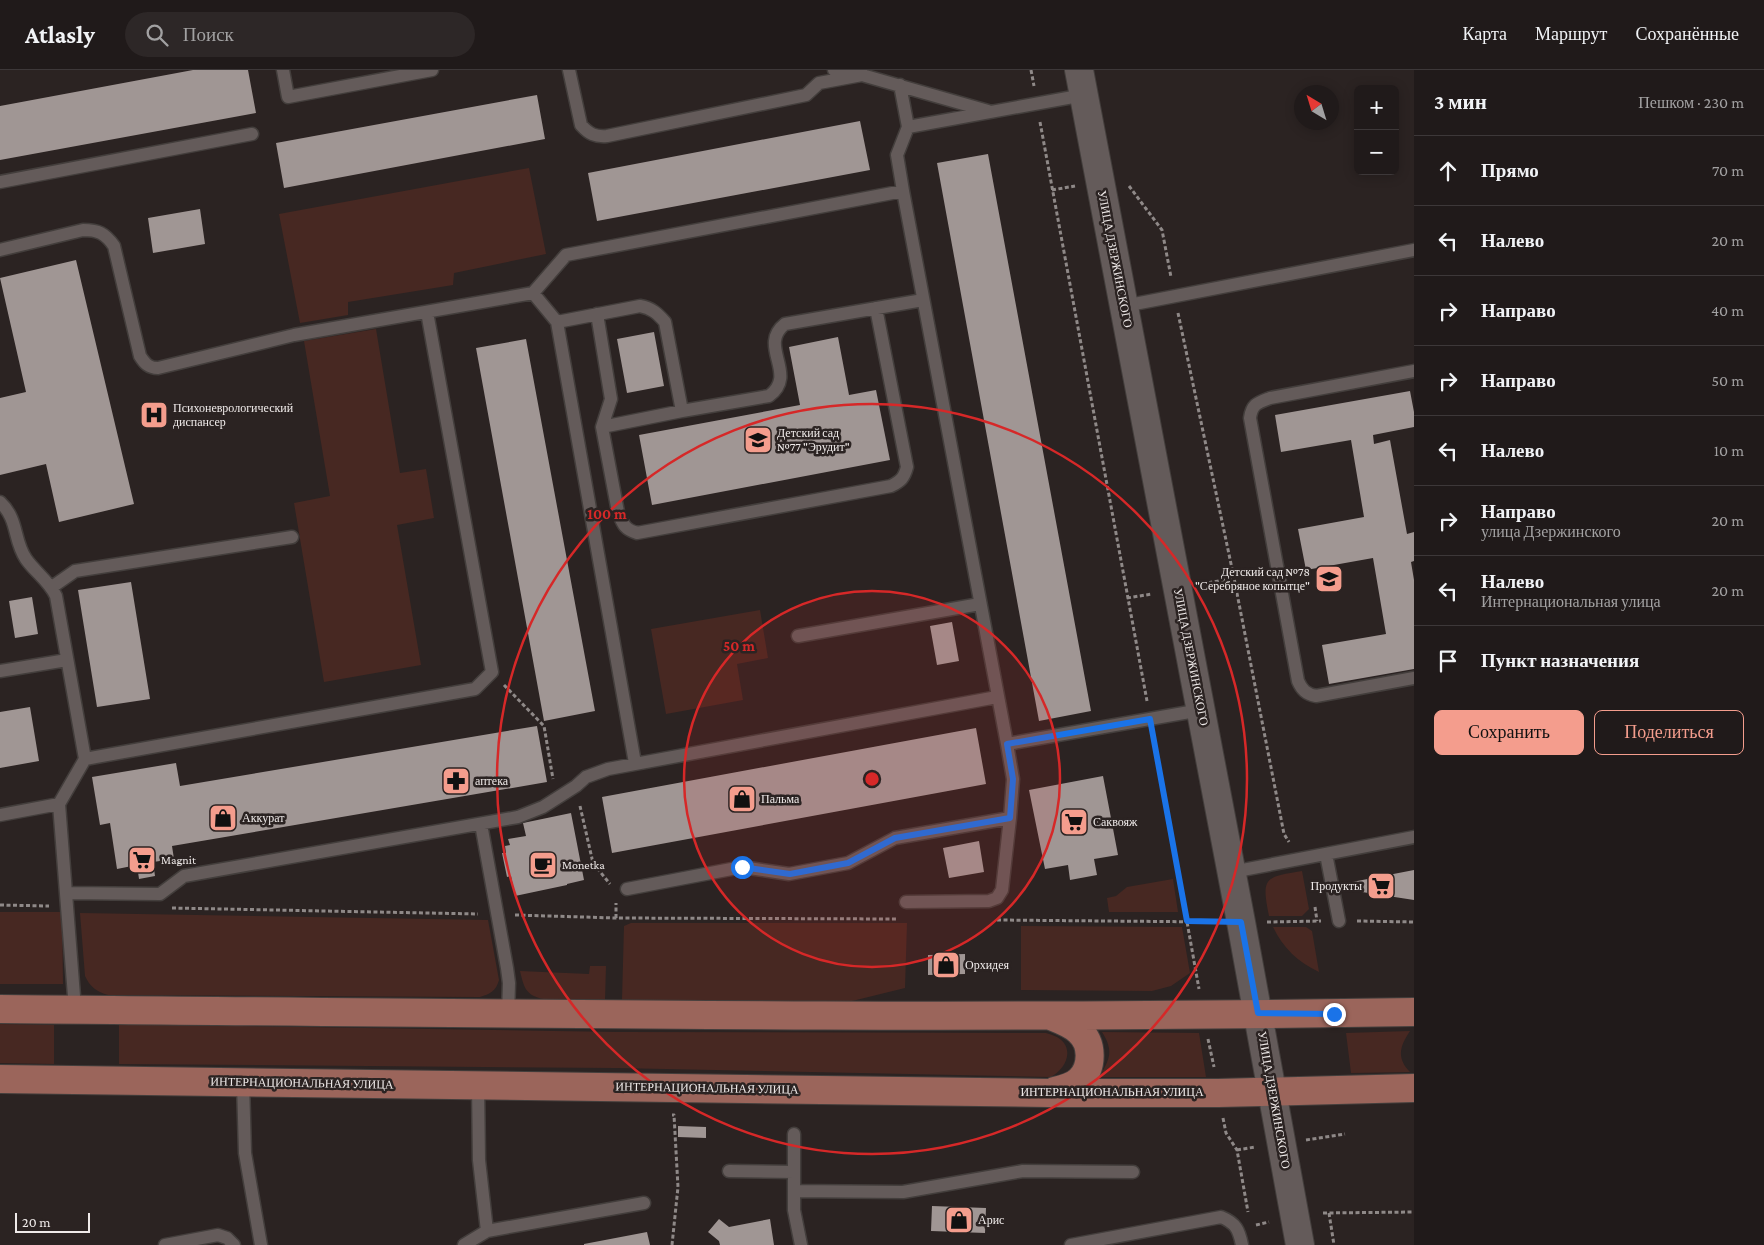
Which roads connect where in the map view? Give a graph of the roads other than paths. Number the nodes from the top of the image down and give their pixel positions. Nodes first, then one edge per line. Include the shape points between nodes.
1 (283, 70) edge
2 (432, 70) edge
3 (569, 70) edge
4 (834, 70) edge
5 (861, 72) edge
6 (1082, 83) edge
7 (900, 85) junction
8 (990, 112) junction
9 (908, 127) junction
10 (252, 134) dead end
11 (0, 182) edge
12 (903, 191) junction
13 (0, 250) edge
14 (1414, 250) edge
15 (533, 293) junction
16 (923, 300) junction
17 (1124, 306) junction
18 (876, 308) junction
19 (427, 312) junction
20 (597, 314) junction
21 (557, 322) junction
22 (1414, 370) edge
23 (682, 411) junction
24 (602, 427) junction
25 (0, 502) edge
26 (292, 537) dead end
27 (52, 587) junction
28 (980, 604) junction
29 (798, 636) dead end
30 (67, 660) junction
31 (0, 672) edge
32 (1414, 678) edge
33 (997, 697) junction
34 (1201, 710) junction
35 (1007, 744) junction
36 (85, 759) junction
37 (635, 763) junction
38 (59, 804) junction
39 (0, 815) edge
40 (1010, 818) junction
41 (481, 824) junction
42 (1414, 837) edge
43 (1326, 854) junction
44 (1232, 872) junction
45 (627, 889) dead end
46 (66, 893) junction
47 (906, 902) dead end
48 (1340, 921) road end
49 (0, 1009) edge
50 (75, 1010) junction
51 (1414, 1012) edge
52 (1258, 1013) junction
53 (508, 1015) junction
54 (1052, 1016) junction
55 (0, 1079) edge
56 (243, 1083) junction
57 (478, 1084) junction
58 (1414, 1088) edge
59 (1049, 1092) junction
60 (1273, 1092) junction
61 (794, 1134) dead end
62 (729, 1171) dead end
63 (794, 1172) junction
64 (1133, 1172) dead end
65 (794, 1190) junction
66 (644, 1202) dead end
67 (487, 1231) junction
68 (166, 1245) edge
69 (234, 1245) edge
70 (261, 1245) edge
71 (464, 1245) edge
72 (801, 1245) edge
73 (1071, 1245) edge
74 (1242, 1245) edge
75 (1300, 1245) edge

1 - 2 lane via 288,97
3 - 5 lane via 582,125 596,137 806,95 819,83
4 - 5 lane
5 - 7 lane
6 - 8 lane via 1037,104
6 - 17 street, УЛИЦА ДЗЕРЖИНСКОГО
7 - 8 lane
7 - 9 lane
8 - 9 lane
9 - 12 lane via 897,155
10 - 11 lane
12 - 15 lane via 566,255
12 - 16 lane
13 - 19 lane via 83,230 107,235 114,246 140,356 152,368 294,335
14 - 17 lane
15 - 19 lane
15 - 21 lane
16 - 18 lane
16 - 28 lane
17 - 34 street, УЛИЦА ДЗЕРЖИНСКОГО
18 - 23 lane via 785,324 776,330 774,339 781,382 777,390 769,396
18 - 24 lane via 907,467 904,478 891,486 637,533 629,531 618,512
19 - 36 lane via 492,672 475,689
20 - 21 lane
20 - 23 lane via 640,306 658,314 665,322
20 - 24 lane via 612,399
21 - 37 lane
22 - 32 lane via 1270,398 1252,408 1250,418 1302,688 1316,696
23 - 24 lane
25 - 27 lane via 12,517 26,559
26 - 27 lane via 75,571
27 - 30 lane
28 - 29 lane
28 - 33 lane
30 - 31 lane
30 - 36 lane
33 - 35 lane
33 - 37 lane
34 - 35 lane
34 - 44 street, УЛИЦА ДЗЕРЖИНСКОГО
35 - 40 lane via 1013,779
36 - 38 lane
37 - 41 lane via 586,777 543,807 518,817
38 - 39 lane
38 - 46 lane
40 - 45 lane via 895,838 848,863 828,867 790,874 742,867
40 - 47 lane via 1002,890 997,898 990,901
41 - 46 lane via 184,876 160,894
41 - 53 lane via 509,983
42 - 43 lane
43 - 44 lane
43 - 48 lane
44 - 52 street, УЛИЦА ДЗЕРЖИНСКОГО
46 - 50 lane
49 - 50 main road
50 - 53 main road
51 - 52 main road
52 - 54 main road
52 - 60 street, УЛИЦА ДЗЕРЖИНСКОГО
53 - 54 main road
54 - 59 main road via 1080,1031 1086,1038 1090,1053 1089,1064 1080,1080 1067,1089
55 - 56 main road, ИНТЕРНАЦИОНАЛЬНАЯ УЛИЦА
56 - 57 main road, ИНТЕРНАЦИОНАЛЬНАЯ УЛИЦА
56 - 70 lane via 245,1153
57 - 59 main road, ИНТЕРНАЦИОНАЛЬНАЯ УЛИЦА
57 - 67 lane via 478,1160
58 - 60 main road, ИНТЕРНАЦИОНАЛЬНАЯ УЛИЦА
59 - 60 main road, ИНТЕРНАЦИОНАЛЬНАЯ УЛИЦА
60 - 75 street, УЛИЦА ДЗЕРЖИНСКОГО
61 - 63 lane
62 - 63 lane
63 - 65 lane
64 - 65 lane via 1023,1171 903,1192
65 - 72 lane via 794,1210
66 - 67 lane
67 - 71 lane
68 - 69 lane via 218,1235
73 - 74 lane via 1222,1217 1236,1226

